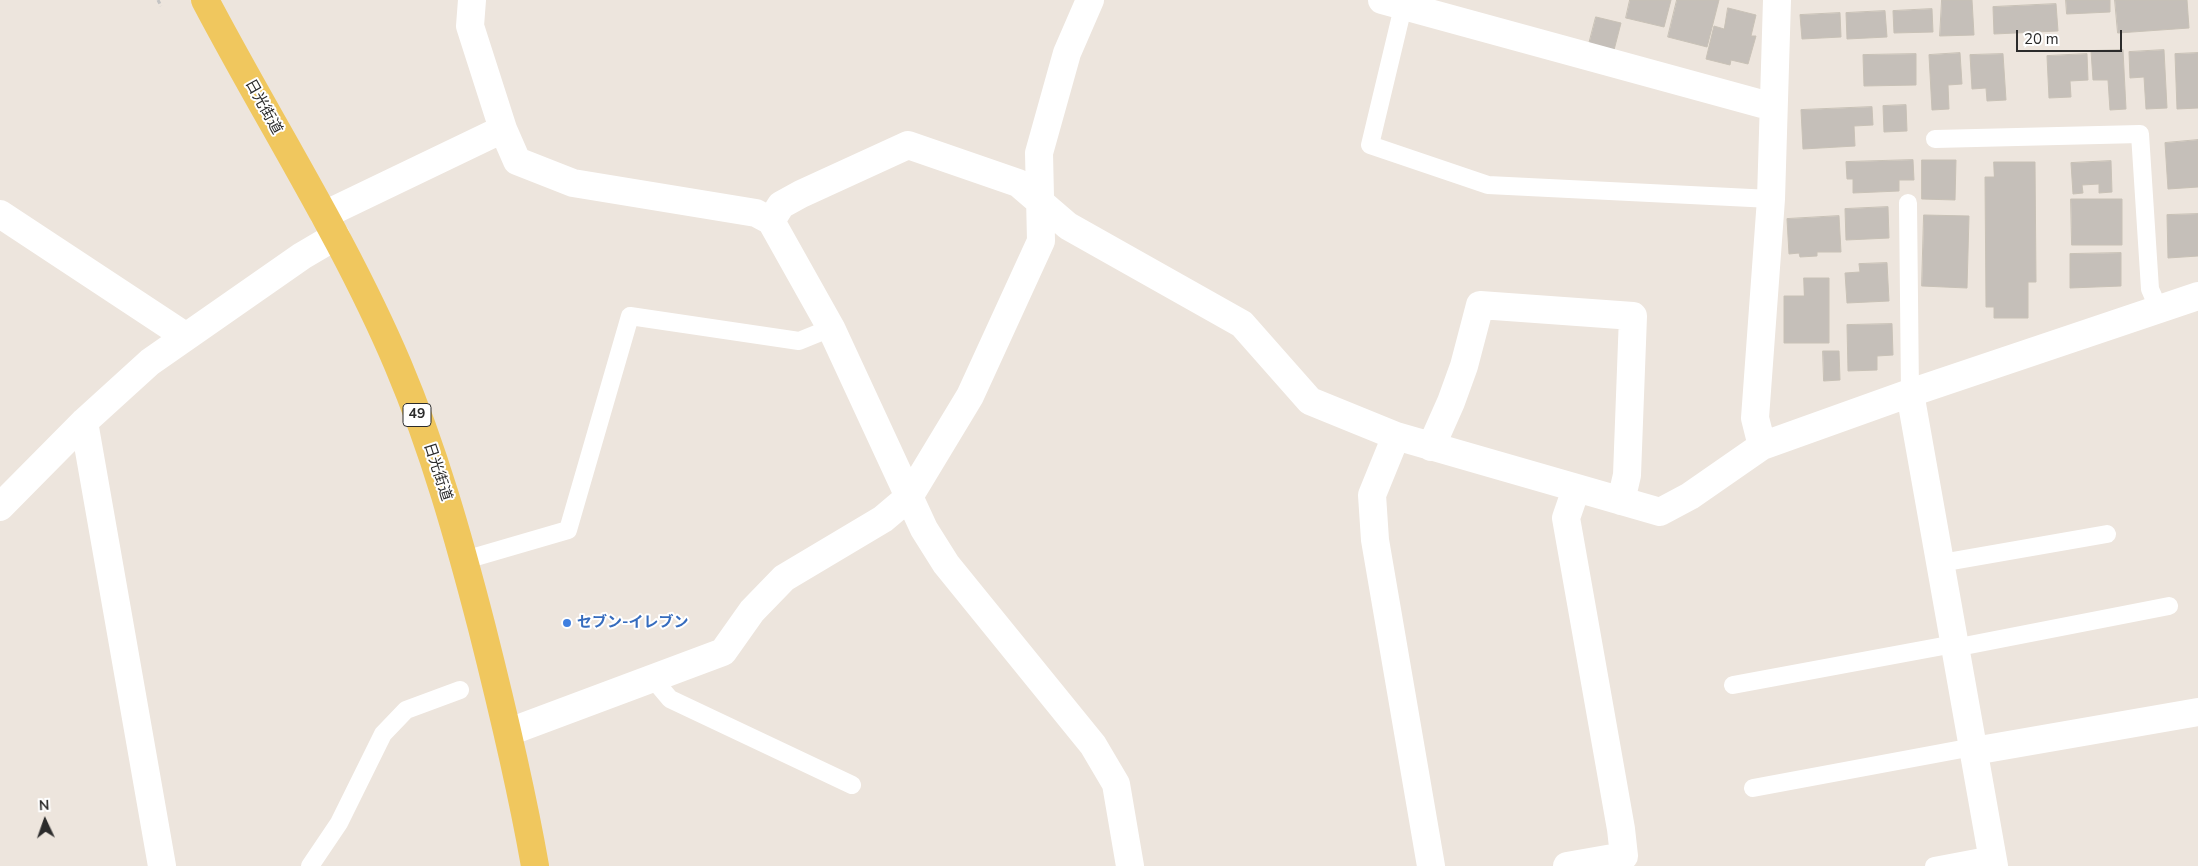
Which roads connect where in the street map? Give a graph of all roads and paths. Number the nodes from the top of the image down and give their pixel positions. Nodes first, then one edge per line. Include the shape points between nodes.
1 (158, 0) edge
2 (205, 0) edge
3 (472, 0) edge
4 (1090, 0) edge
5 (1777, 0) edge
6 (1392, 4) edge
7 (161, 6) dead end
8 (1773, 107) junction
9 (503, 129) junction
10 (1935, 139) dead end
11 (1770, 199) junction
12 (1041, 201) junction
13 (1908, 203) dead end
14 (0, 214) edge
15 (771, 221) junction
16 (330, 225) junction
17 (2198, 296) edge
18 (2159, 310) junction
19 (831, 328) junction
20 (185, 336) junction
21 (1910, 393) junction
22 (84, 422) junction
23 (1396, 436) junction
24 (1431, 446) junction
25 (1762, 446) junction
26 (1576, 489) junction
27 (909, 497) junction
28 (1621, 501) junction
29 (0, 507) edge
30 (2107, 534) dead end
31 (465, 560) junction
32 (1941, 562) junction
33 (2169, 606) dead end
34 (1954, 646) junction
35 (654, 680) junction
36 (1733, 685) dead end
37 (460, 690) dead end
38 (2198, 712) edge
39 (509, 732) junction
40 (1974, 749) junction
41 (852, 785) dead end
42 (1753, 788) dead end
43 (1993, 861) edge
44 (162, 866) edge
45 (310, 866) edge
46 (535, 866) edge
47 (1130, 866) edge
48 (1431, 866) edge
49 (1567, 866) edge
50 (1934, 866) edge

1 - 7 path
2 - 16 main road, 日光街道 / 49
3 - 9 street via 470,26
4 - 12 street via 1067,53 1039,153
5 - 8 street
6 - 8 street
6 - 11 lane via 1370,145 1488,185
8 - 11 street
9 - 15 street via 517,161 574,183 756,213
9 - 16 street
10 - 18 lane via 2140,134 2150,289
11 - 25 street via 1756,418
12 - 15 street via 1018,184 908,145 781,205
12 - 23 street via 1068,226 1242,324 1310,401
12 - 27 street via 1041,241 970,396
13 - 21 lane
14 - 20 street
15 - 19 street
16 - 20 street via 302,256
16 - 31 main road, 日光街道 / 49 via 398,365 432,454
17 - 18 street
18 - 21 street
19 - 27 street
19 - 31 lane via 800,340 630,316 568,530
20 - 22 street via 150,362
21 - 25 street
21 - 32 street
22 - 29 street
22 - 44 street
23 - 24 street
23 - 48 street via 1372,495 1374,540
24 - 26 street
24 - 28 street via 1460,375 1480,306 1633,316 1627,475
25 - 28 street via 1690,496 1660,512
26 - 28 street
26 - 49 street via 1566,518 1624,856
27 - 35 street via 883,519 784,578 752,611 723,652
27 - 47 street via 946,564 1093,746 1116,784
30 - 32 lane
31 - 39 main road, 日光街道 / 49
32 - 34 street
33 - 34 lane
34 - 36 lane
34 - 40 street
35 - 39 street
35 - 41 lane via 670,699
37 - 45 lane via 406,710 383,734 339,824
38 - 40 street
39 - 46 main road, 日光街道 / 49
40 - 42 lane
40 - 43 street
43 - 50 lane

